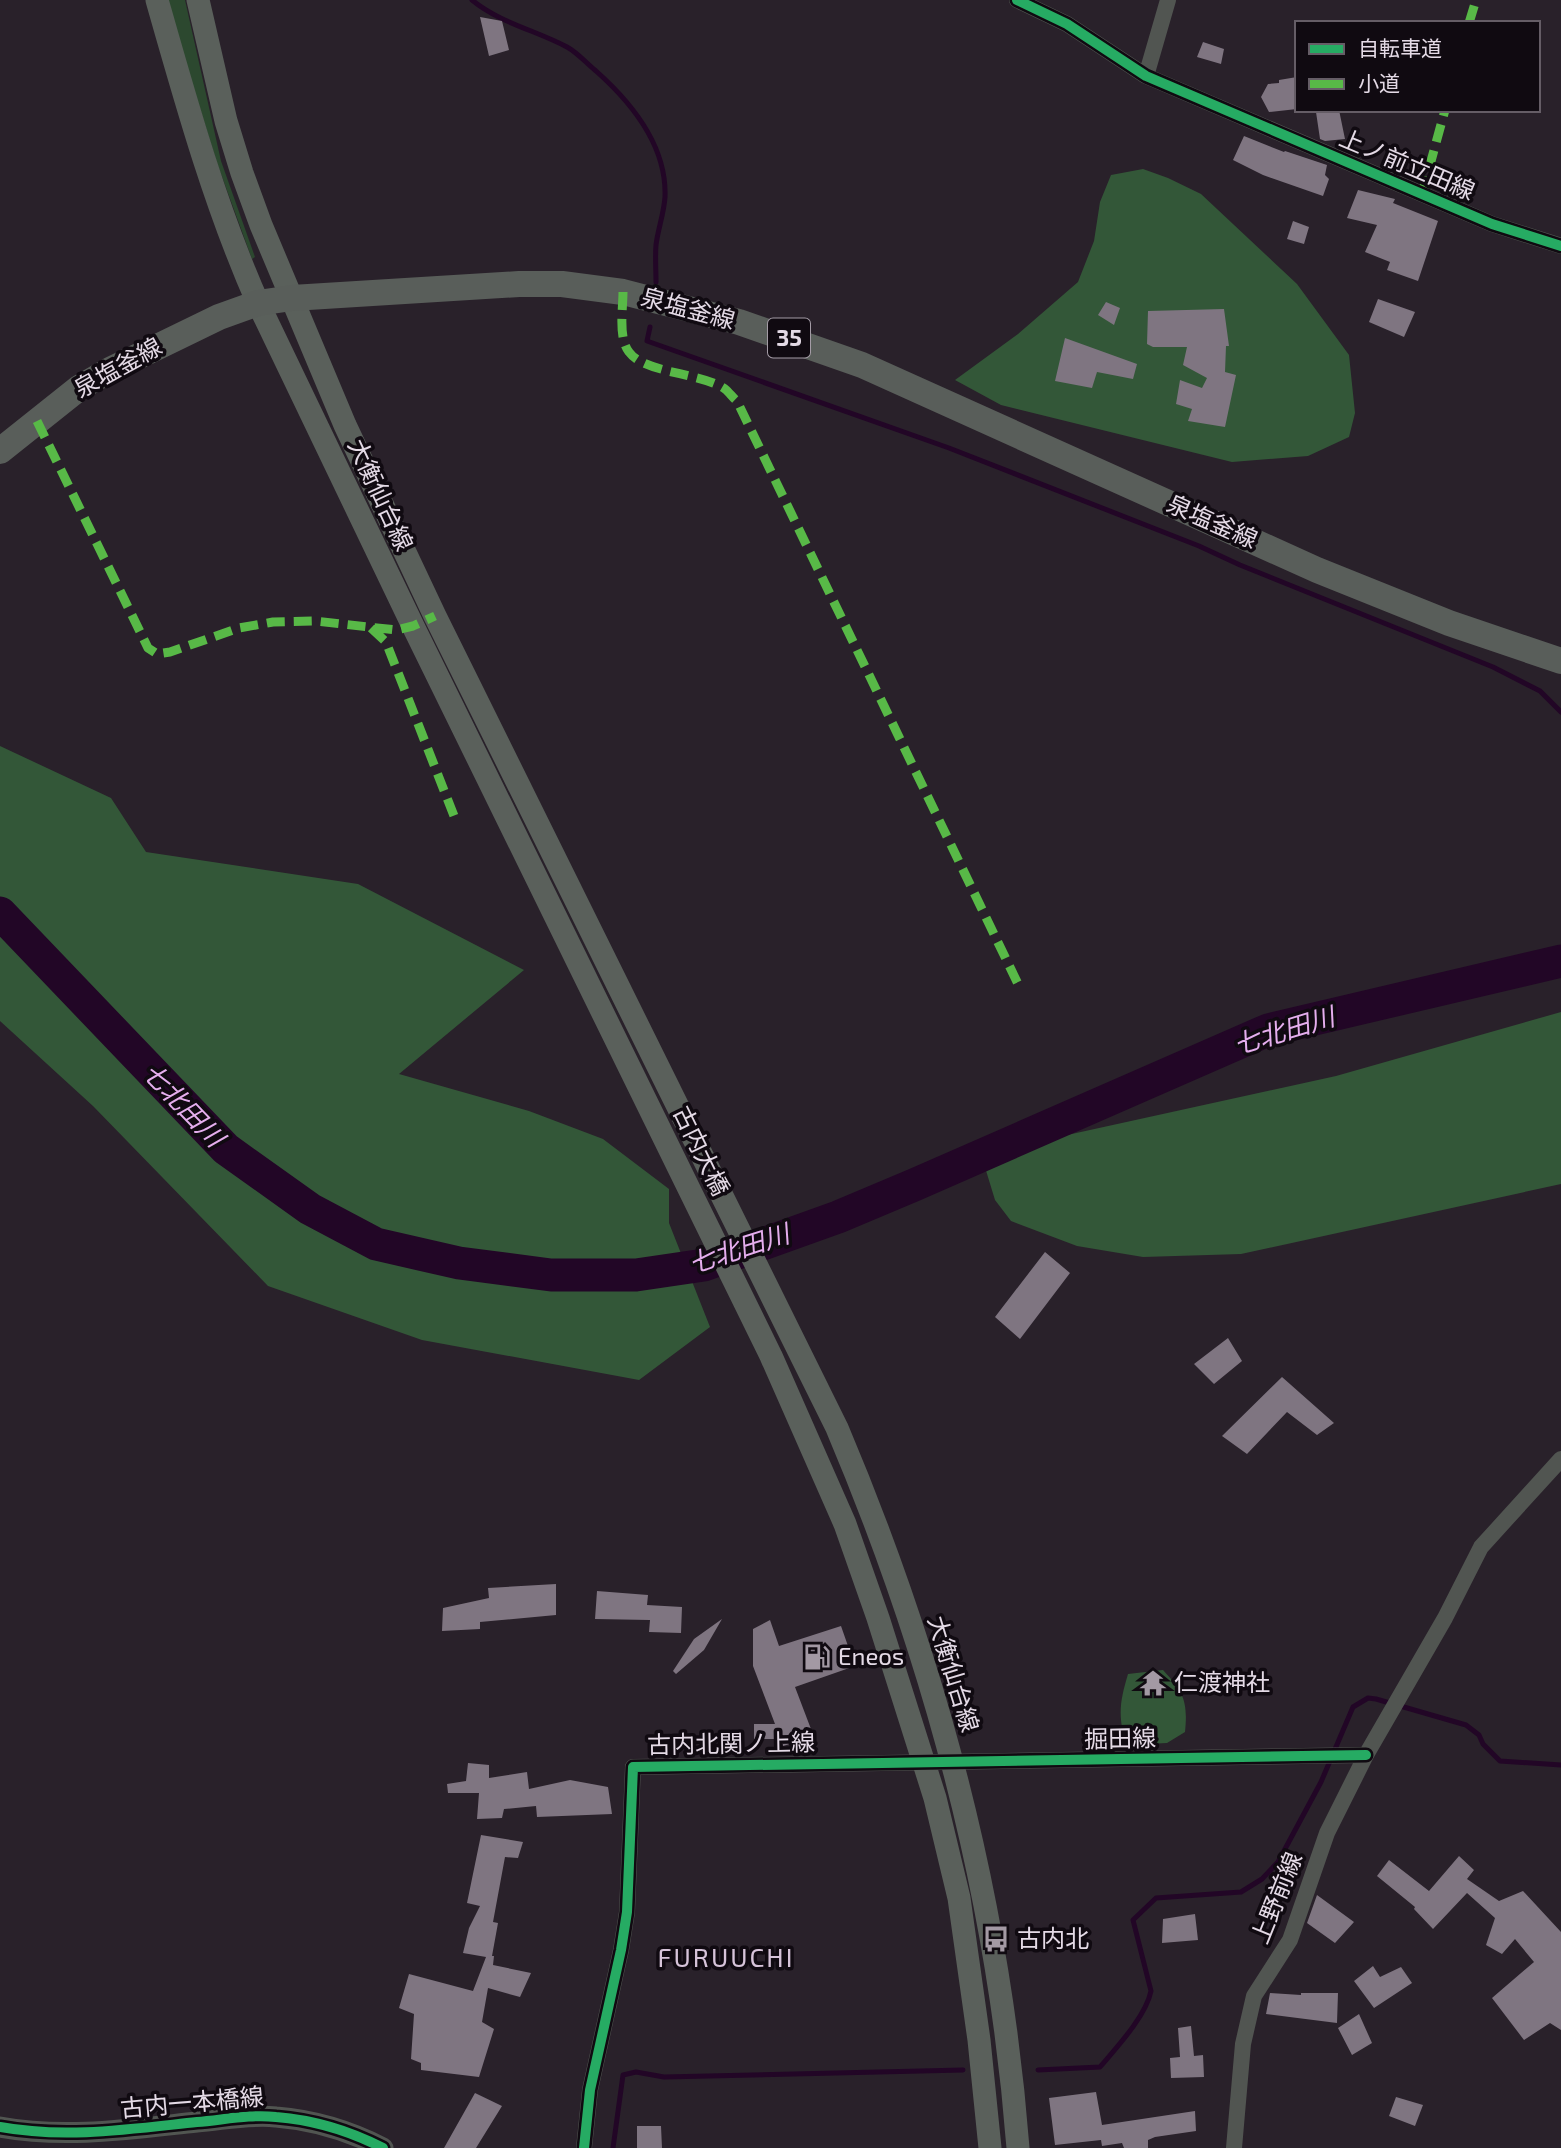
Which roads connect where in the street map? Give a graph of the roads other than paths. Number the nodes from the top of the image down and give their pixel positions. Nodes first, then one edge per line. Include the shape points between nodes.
1 (157, 0) edge
2 (198, 0) edge
3 (1017, 0) edge
4 (1168, 0) edge
5 (1146, 76) junction
6 (1561, 246) edge
7 (292, 298) junction
8 (258, 303) junction
9 (0, 451) edge
10 (1561, 662) edge
11 (596, 996) joint
12 (625, 996) joint
13 (784, 1318) joint
14 (797, 1345) junction
15 (771, 1356) junction
16 (1561, 1459) edge
17 (1366, 1755) junction
18 (923, 1762) junction
19 (952, 1762) junction
20 (0, 2127) edge
21 (383, 2148) edge
22 (584, 2148) edge
23 (990, 2148) edge
24 (1018, 2148) edge
25 (1234, 2148) edge

1 - 8 main road, 大衡仙台線 via 196,134
2 - 7 main road, 大衡仙台線 via 242,173
3 - 5 street, 上ノ前立田線 via 1066,24
4 - 5 street
5 - 6 street, 上ノ前立田線 via 1492,225
7 - 8 main road, 泉塩釜線 / 35
7 - 10 main road, 泉塩釜線 / 35 via 562,284 624,292 739,322 862,365 1317,570 1449,624
7 - 12 main road, 大衡仙台線 via 345,425 435,616
8 - 9 main road, 泉塩釜線 / 35 via 110,370 79,388
8 - 11 main road, 大衡仙台線
11 - 15 main road, 古内大橋
12 - 13 main road, 古内大橋
13 - 14 main road, 大衡仙台線
14 - 15 main road
14 - 19 main road, 大衡仙台線 via 837,1428 890,1561
15 - 18 main road via 845,1524
16 - 17 street, 上野前線 via 1481,1547
17 - 19 street, 掘田線
17 - 25 street, 上野前線 via 1327,1833 1290,1940 1254,1996 1243,2044
18 - 19 street, 掘田線
18 - 22 street, 古内北関ノ上線 via 633,1767 627,1912 590,2090
18 - 23 main road via 959,1898
19 - 24 main road, 大衡仙台線 via 984,1894
20 - 21 street, 古内一本橋線 via 69,2133 274,2116 335,2128

